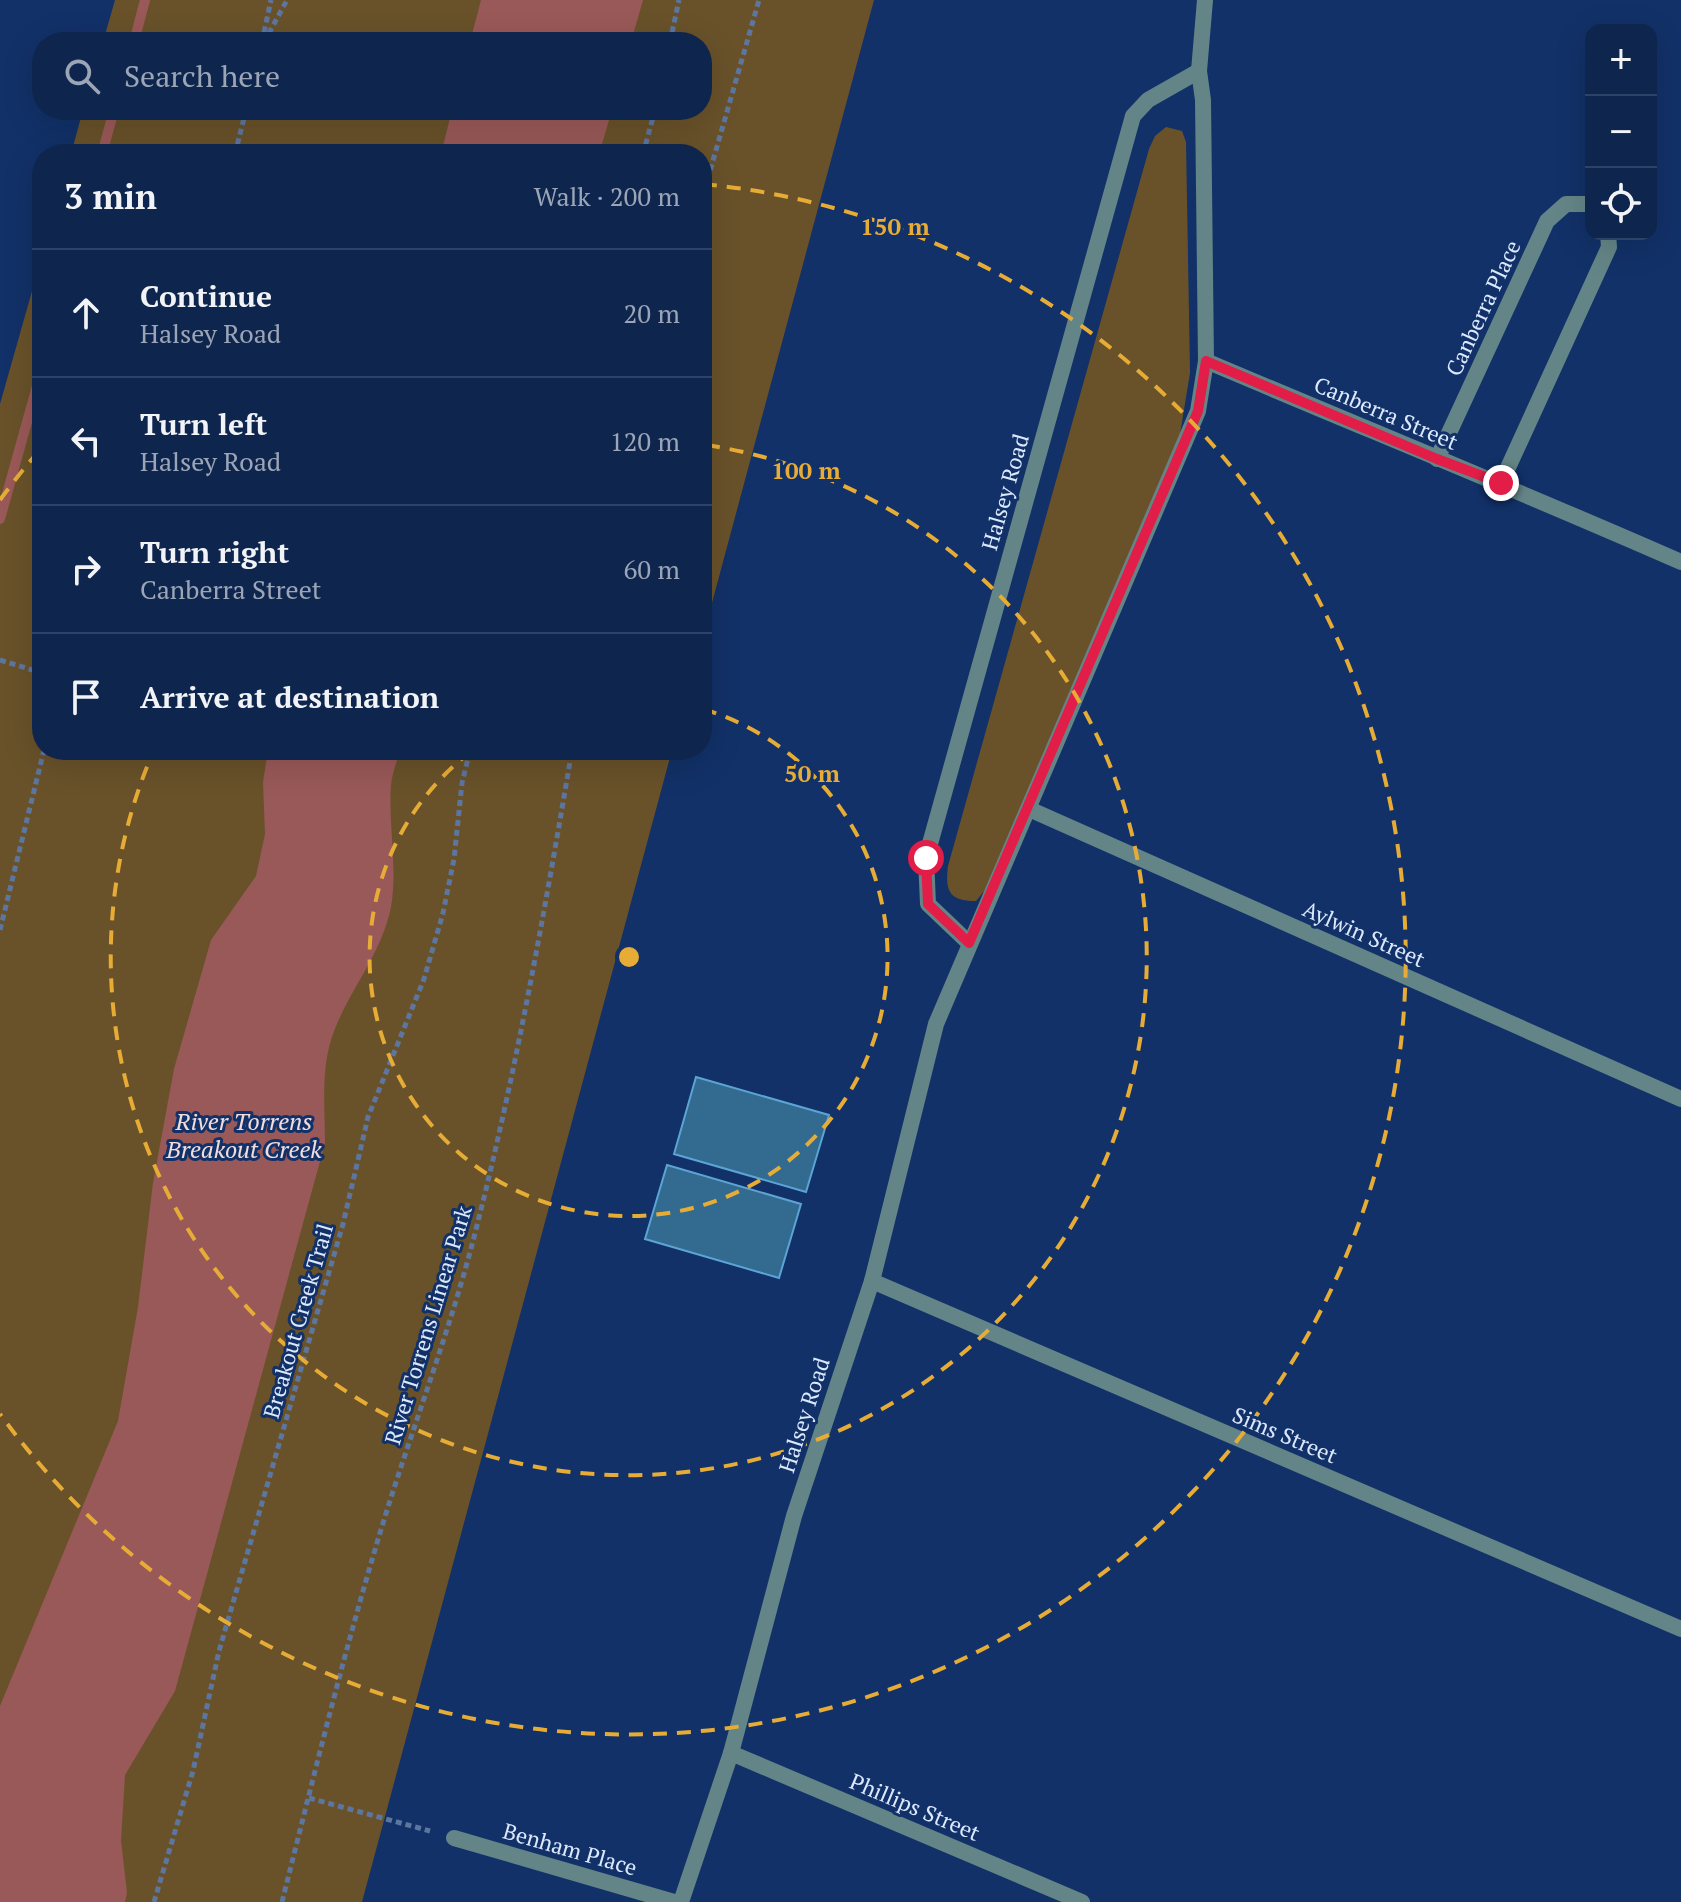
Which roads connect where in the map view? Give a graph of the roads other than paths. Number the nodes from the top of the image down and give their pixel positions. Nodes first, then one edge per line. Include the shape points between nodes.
1 (1205, 0) edge
2 (1199, 71) junction
3 (1585, 204) edge
4 (1608, 240) edge
5 (1206, 361) junction
6 (1437, 459) junction
7 (1501, 483) junction
8 (1681, 562) edge
9 (1029, 809) junction
10 (969, 943) junction
11 (1681, 1099) edge
12 (872, 1281) junction
13 (1681, 1629) edge
14 (731, 1753) junction
15 (454, 1838) road end
16 (674, 1902) edge
17 (681, 1902) edge
18 (1082, 1902) edge

1 - 2 street, Halsey Road
2 - 5 street, Halsey Road
2 - 10 street, Halsey Road via 1148,100 1133,116 926,858 928,904
3 - 6 street, Canberra Place via 1566,204 1547,221
4 - 7 street
5 - 6 street, Canberra Street
5 - 9 street, Halsey Road via 1198,411
6 - 7 street, Canberra Street
7 - 8 street, Canberra Street
9 - 10 street, Halsey Road
9 - 11 street, Aylwin Street
10 - 12 street, Halsey Road via 936,1024
12 - 13 street, Sims Street
12 - 14 street, Halsey Road via 794,1516
14 - 17 street, Halsey Road
14 - 18 street, Phillips Street
15 - 16 street, Benham Place

